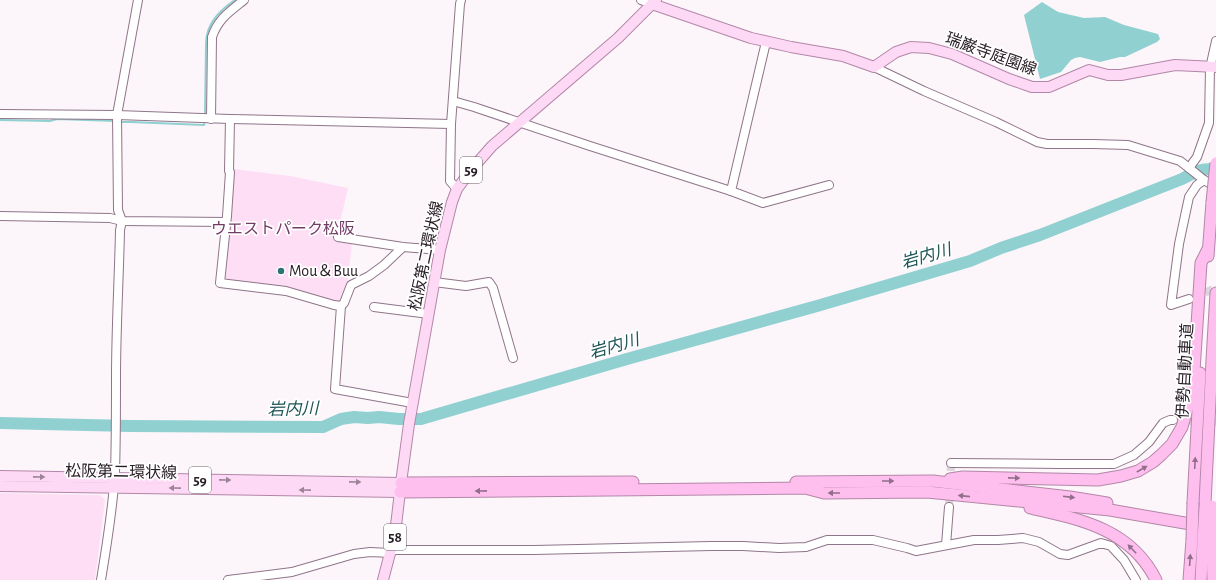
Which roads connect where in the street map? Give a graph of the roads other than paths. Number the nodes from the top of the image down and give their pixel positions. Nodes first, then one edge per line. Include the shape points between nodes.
1 (138, 0) edge
2 (244, 0) edge
3 (461, 0) edge
4 (641, 0) edge
5 (654, 2) edge
6 (1216, 41) edge
7 (766, 42) junction
8 (874, 67) junction
9 (1213, 68) edge
10 (453, 101) junction
11 (0, 114) edge
12 (206, 118) junction
13 (230, 119) junction
14 (117, 120) junction
15 (519, 122) junction
16 (451, 124) junction
17 (1216, 163) edge
18 (1189, 168) junction
19 (1204, 180) junction
20 (829, 185) dead end
21 (1216, 188) edge
22 (457, 190) junction
23 (731, 191) junction
24 (0, 216) edge
25 (122, 221) junction
26 (226, 222) junction
27 (338, 237) dead end
28 (403, 247) junction
29 (1208, 249) junction
30 (440, 250) junction
31 (434, 282) junction
32 (1216, 293) edge
33 (1189, 299) tunnel mouth
34 (341, 306) junction
35 (374, 307) dead end
36 (429, 314) junction
37 (513, 358) dead end
38 (407, 402) dead end
39 (1173, 420) tunnel mouth
40 (951, 463) dead end
41 (0, 476) edge
42 (933, 481) junction
43 (114, 483) junction
44 (0, 486) edge
45 (400, 487) junction
46 (1003, 500) junction
47 (949, 507) tunnel mouth
48 (1216, 523) edge
49 (1216, 528) edge
50 (1208, 543) junction
51 (946, 545) junction
52 (391, 552) junction
53 (101, 580) edge
54 (228, 580) edge
55 (383, 580) edge
56 (1136, 580) edge
57 (1156, 580) edge
58 (1189, 580) edge
59 (1201, 580) edge
60 (1213, 580) edge

1 - 14 street
2 - 12 street via 221,19 212,37
3 - 10 street
4 - 5 street
5 - 7 main road via 733,33
5 - 15 main road, 松阪第二環状線 / 59 via 618,38
6 - 9 street
7 - 8 main road via 843,56
7 - 23 street
8 - 9 main road, 瑞巌寺庭園線 via 896,52 911,47 929,48 952,54 1032,87 1049,87 1089,70 1108,75 1121,75 1175,65
8 - 18 street via 1037,142 1128,145 1180,162
9 - 18 street via 1209,123 1198,157
10 - 15 street
10 - 16 street
11 - 14 street
12 - 13 street
12 - 14 street
13 - 16 street
13 - 26 street via 230,172
14 - 25 street via 118,210
15 - 22 main road, 松阪第二環状線 / 59 via 483,155
15 - 23 street
16 - 22 street via 450,181
17 - 29 highway, 伊勢自動車道, bridge
18 - 19 street
19 - 21 street
19 - 33 street via 1189,197 1179,244 1171,305
20 - 23 street via 763,202
22 - 30 main road, 松阪第二環状線 / 59
24 - 25 street via 110,218
25 - 26 street
25 - 43 street via 119,252
26 - 34 street via 220,283 286,291
27 - 28 street
28 - 30 street
28 - 34 street via 369,276 351,285
42 -> 29 highway via 963,477 1104,479 1138,471 1153,462 1172,444 1182,427 1190,399 1201,263
58 -> 29 highway, 伊勢自動車道, bridge
30 - 31 main road, 松阪第二環状線 / 59
31 - 36 main road, 松阪第二環状線 / 59
31 - 37 street via 466,286 489,282 493,288
32 - 50 highway, 伊勢自動車道, bridge via 1208,438
34 - 38 street via 335,389
35 - 36 street
36 - 45 main road, 松阪第二環状線 / 59
39 - 40 street via 1164,424 1134,455 1114,464
41 -> 43 main road, 松阪第二環状線 / 59
45 -> 42 highway
42 -> 48 highway via 1070,497 1164,511
43 - 44 main road, 松阪第二環状線 / 59
43 - 45 main road, 松阪第二環状線 / 59
43 - 53 street
46 -> 45 highway via 927,492 824,493 805,488
45 - 52 main road, 58
46 - 49 highway via 1110,510
57 -> 46 highway via 1143,560 1128,544 1094,524
47 - 51 street
50 - 59 highway, 伊勢自動車道
50 - 60 highway
51 - 52 street via 916,551 873,540 827,540 806,547 793,548 724,546
51 - 56 street via 974,540 1023,538 1039,542 1060,554 1068,554 1101,543 1111,546 1124,560
52 - 54 street via 354,554 292,572
52 - 55 main road, 58

